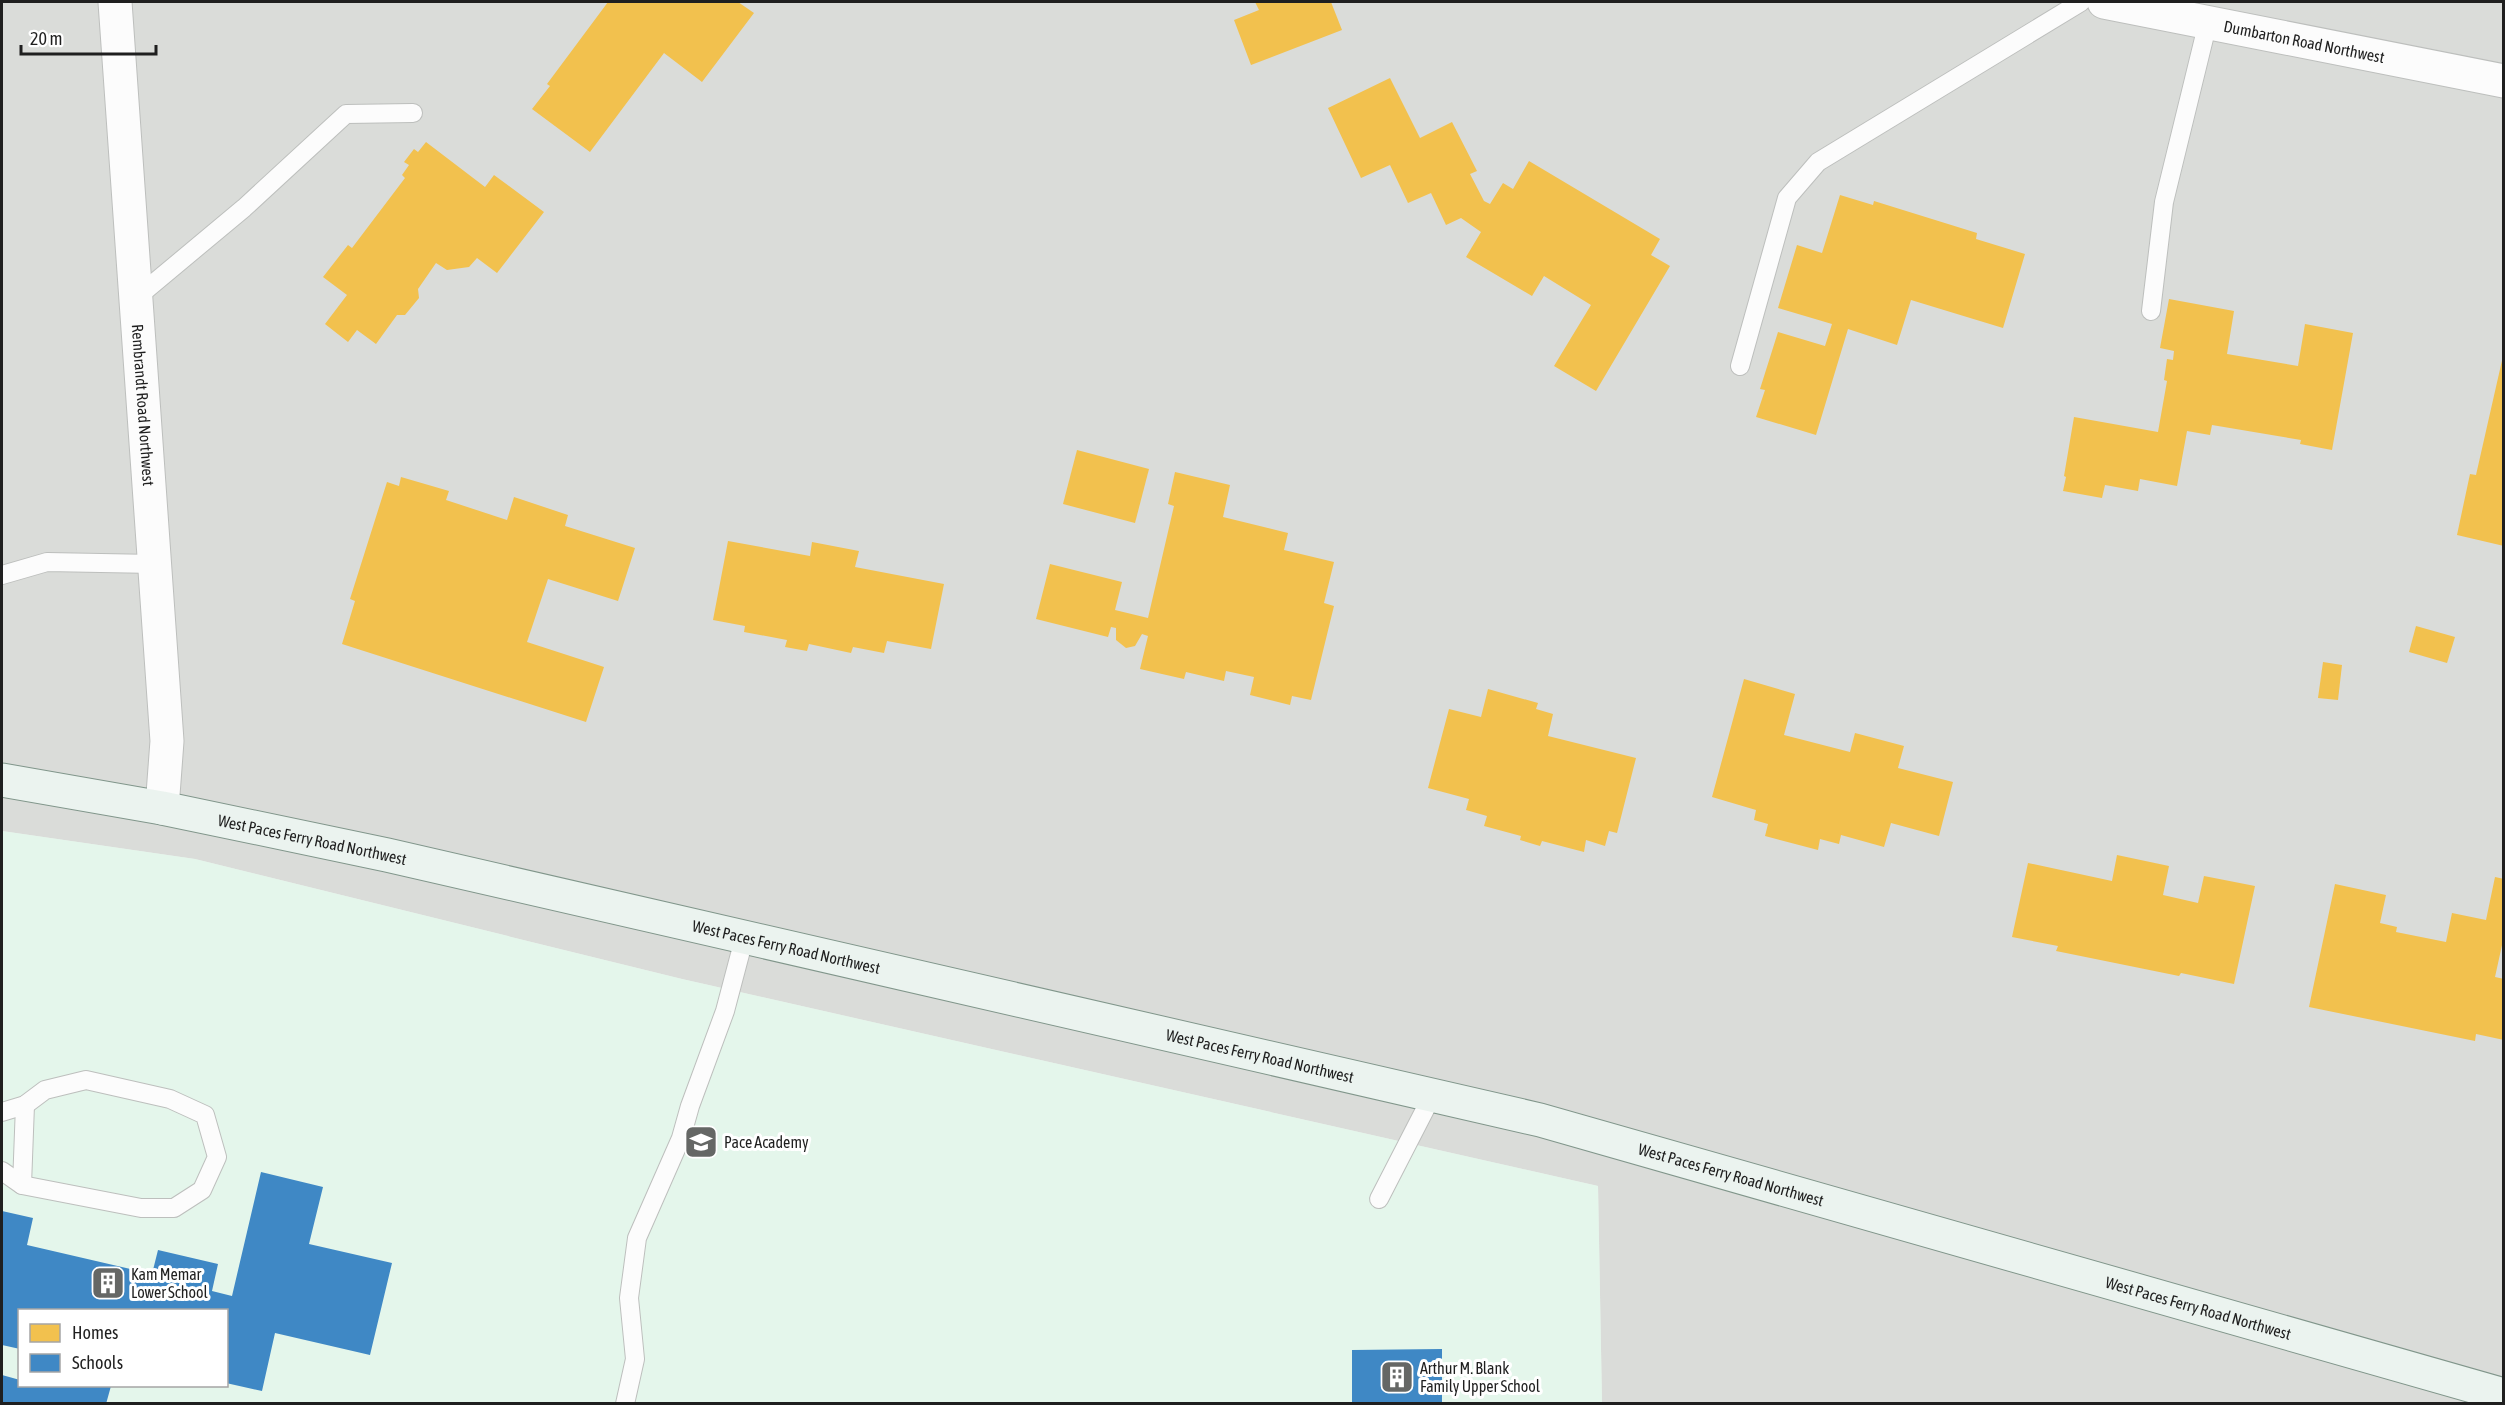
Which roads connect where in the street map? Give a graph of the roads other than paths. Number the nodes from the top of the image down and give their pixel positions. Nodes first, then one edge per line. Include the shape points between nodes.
1 (115, 2) edge
2 (2080, 2) edge
3 (2104, 2) edge
4 (2208, 22) junction
5 (2504, 81) edge
6 (413, 113) dead end
7 (136, 298) junction
8 (2151, 311) dead end
9 (1740, 366) dead end
10 (155, 564) junction
11 (2, 575) edge
12 (2, 780) edge
13 (162, 808) junction
14 (744, 939) junction
15 (1432, 1096) junction
16 (25, 1105) junction
17 (2, 1112) edge
18 (2, 1171) edge
19 (22, 1185) junction
20 (1379, 1199) dead end
21 (2504, 1395) edge
22 (625, 1404) edge

1 - 7 street, Rembrandt Road Northwest
2 - 9 lane via 1818,162 1787,198
3 - 4 street, Dumbarton Road Northwest
4 - 5 street, Dumbarton Road Northwest
4 - 8 lane via 2164,202
6 - 7 lane via 346,114 244,208
7 - 10 street, Rembrandt Road Northwest
10 - 11 lane via 46,562
10 - 13 street, Rembrandt Road Northwest via 167,741
12 - 13 main road, West Paces Ferry Road Northwest
13 - 14 main road, West Paces Ferry Road Northwest via 387,855
14 - 15 main road, West Paces Ferry Road Northwest
14 - 22 lane via 725,1011 681,1138 637,1238 629,1298 635,1359
15 - 20 lane
15 - 21 main road, West Paces Ferry Road Northwest via 1540,1120
16 - 17 lane
16 - 19 lane
16 - 19 lane via 45,1090 86,1080 170,1099 205,1115 217,1157 202,1190 174,1208 141,1208
18 - 19 lane

